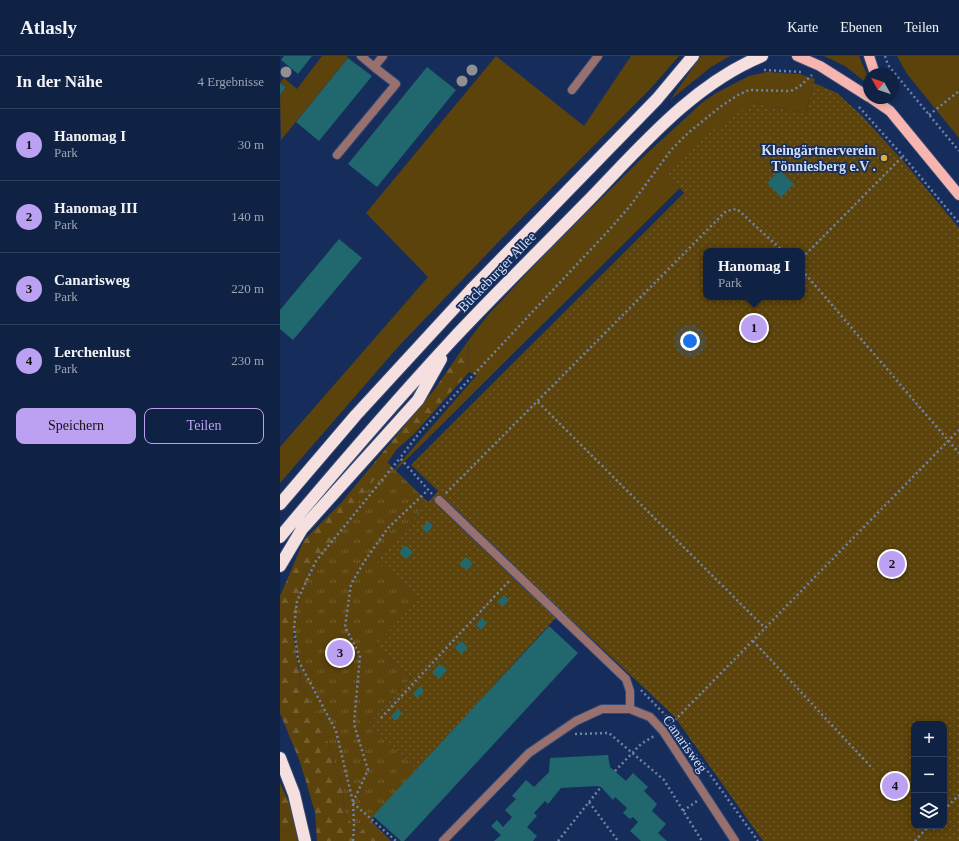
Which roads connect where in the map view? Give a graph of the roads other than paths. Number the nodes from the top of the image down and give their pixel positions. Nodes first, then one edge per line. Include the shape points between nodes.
1 (361, 56) edge
2 (383, 56) edge
3 (598, 56) edge
4 (693, 56) edge
5 (762, 56) edge
6 (797, 56) edge
7 (869, 56) edge
8 (374, 67) junction
9 (873, 68) edge
10 (572, 90) dead end
11 (863, 93) edge
12 (880, 104) edge
13 (887, 104) edge
14 (890, 111) junction
15 (337, 155) dead end
16 (959, 195) edge
17 (452, 340) junction
18 (439, 500) road end
19 (280, 504) edge
20 (280, 537) edge
21 (280, 566) edge
22 (630, 709) junction
23 (280, 758) edge
24 (305, 841) edge
25 (443, 841) edge
26 (735, 841) edge

1 - 8 street
2 - 8 street
3 - 10 street
4 - 19 highway, Bückeburger Allee via 657,99 477,285 356,415
5 - 17 highway, Bückeburger Allee via 721,76 678,112 626,161
6 - 11 main road via 820,66
7 - 9 main road
8 - 15 street via 396,84
12 - 14 main road
13 - 14 main road
14 - 16 main road
17 - 20 highway, Bückeburger Allee
17 - 21 highway via 418,400 302,529
18 - 22 street via 626,679 630,691
22 - 25 street, Canarisweg via 602,709 576,721 529,753
22 - 26 street, Canarisweg via 650,717 663,731
23 - 24 highway via 294,794

